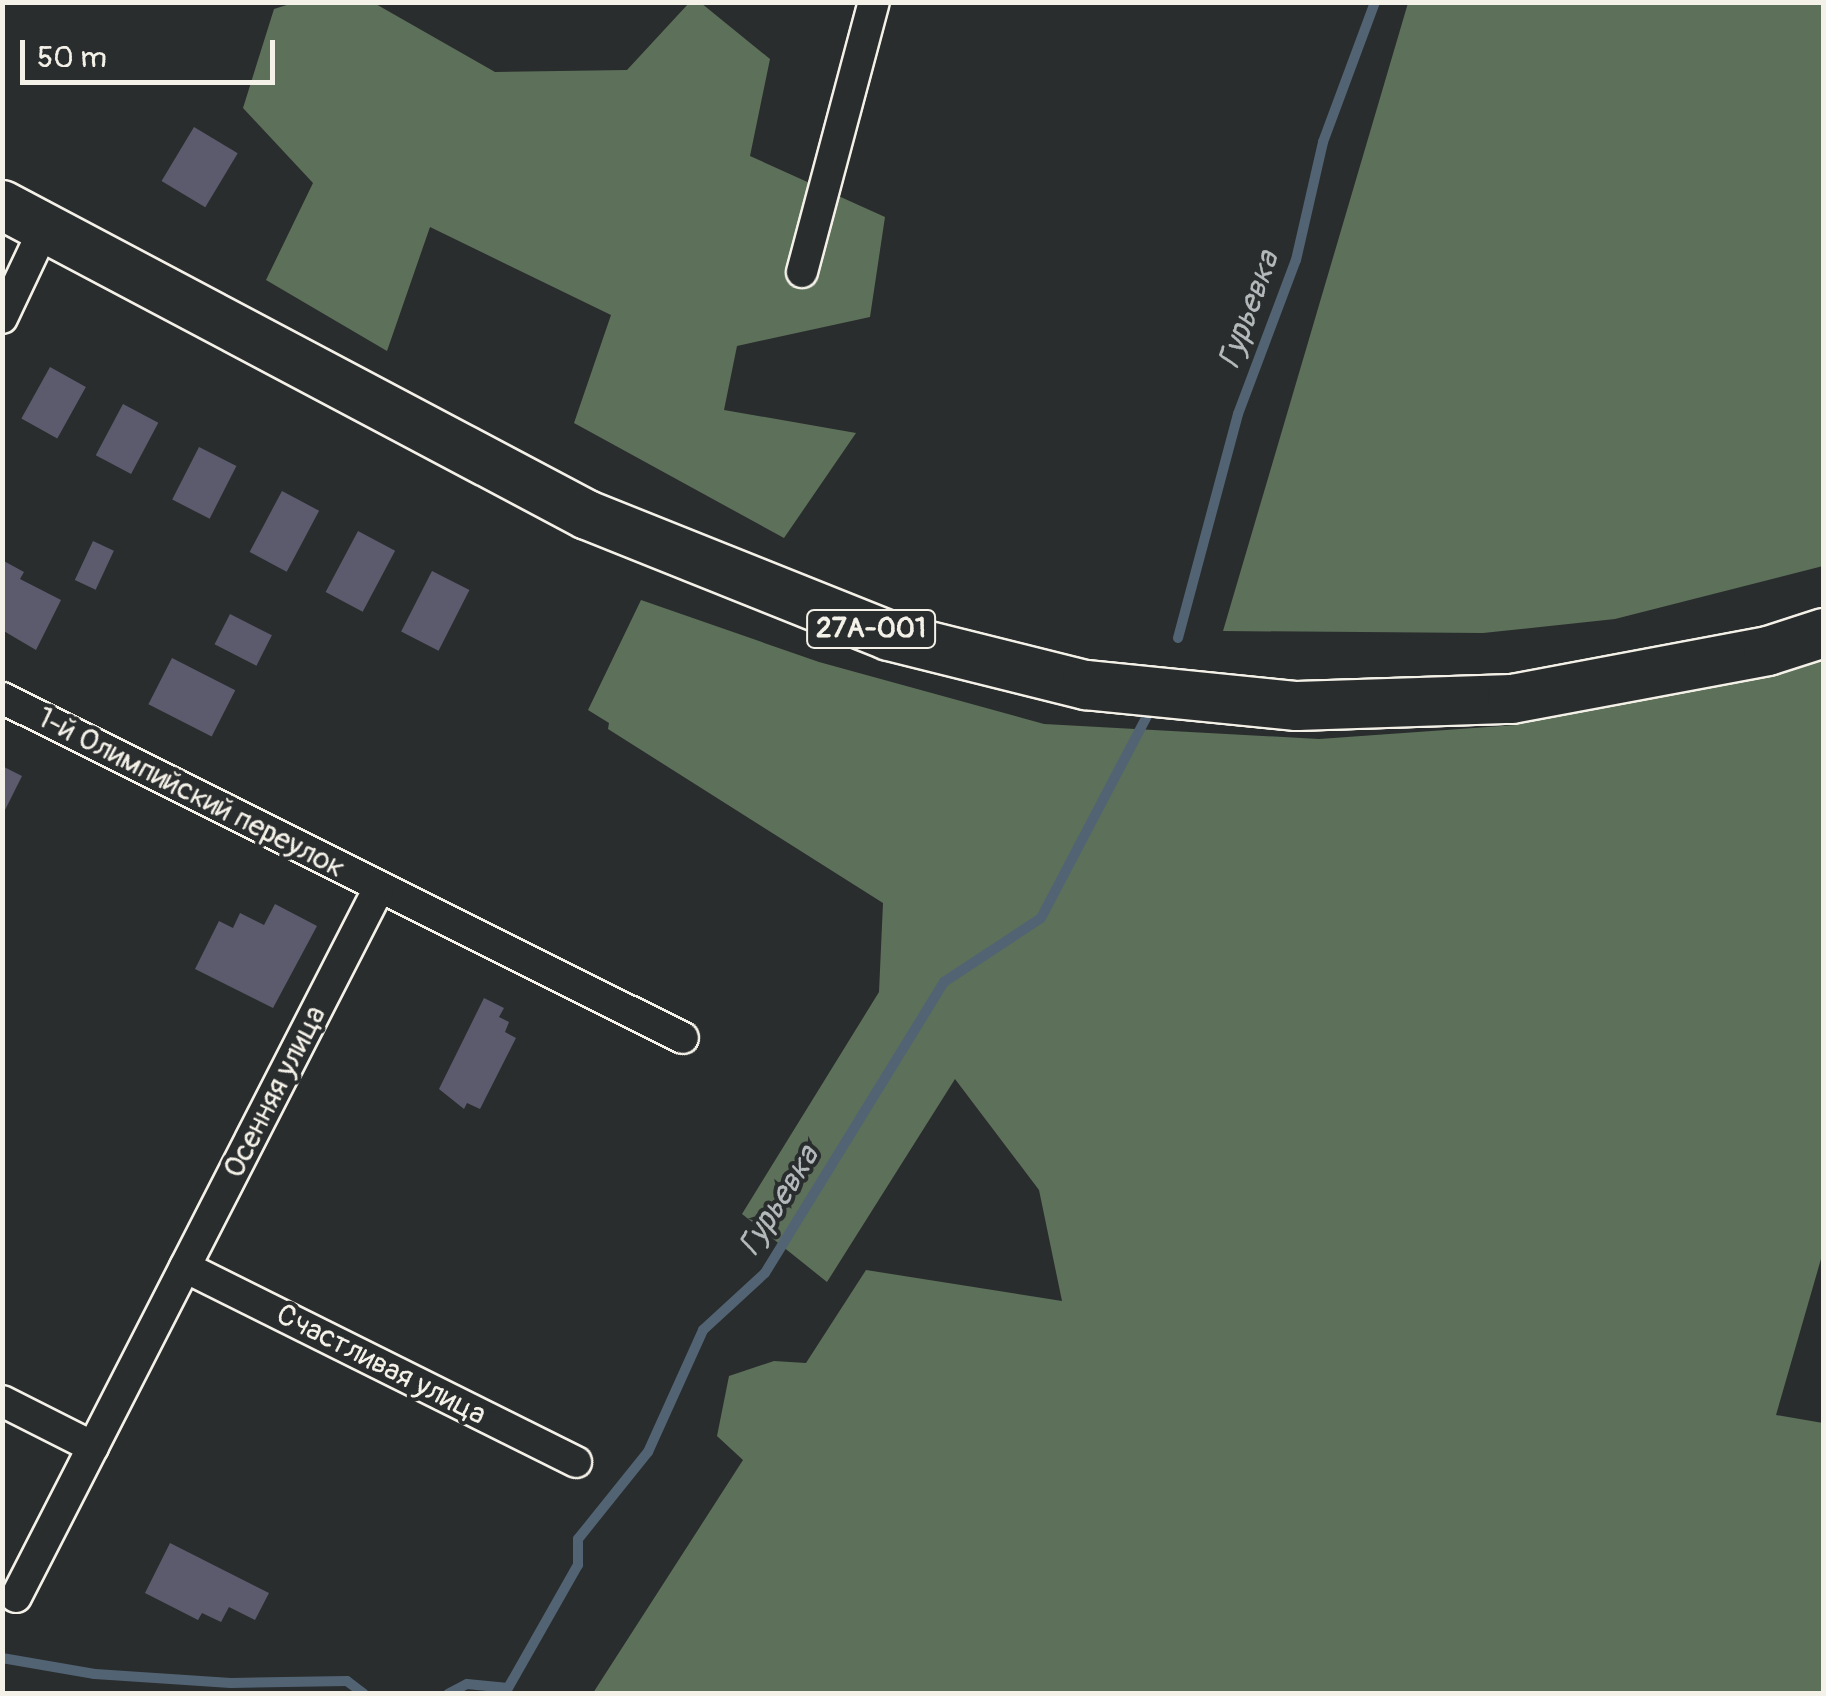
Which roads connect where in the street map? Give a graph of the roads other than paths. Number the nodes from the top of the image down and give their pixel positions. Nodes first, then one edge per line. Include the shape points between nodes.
1 (874, 2) edge
2 (2, 205) edge
3 (45, 228) junction
4 (802, 272) dead end
5 (2, 318) edge
6 (1824, 634) edge
7 (2, 698) edge
8 (379, 888) junction
9 (683, 1038) dead end
10 (186, 1267) junction
11 (2, 1401) edge
12 (93, 1447) junction
13 (576, 1462) dead end
14 (16, 1597) dead end

1 - 4 street
2 - 3 main road, 27А-001
3 - 5 street
3 - 6 main road, 27А-001 via 587,516 889,636 1086,685 1297,706 1512,699 1768,651
7 - 8 street, 1-й Олимпийский переулок
8 - 9 street
8 - 10 street, Осенняя улица
10 - 12 street, Осенняя улица
10 - 13 street, Счастливая улица
11 - 12 street
12 - 14 street, Осенняя улица

